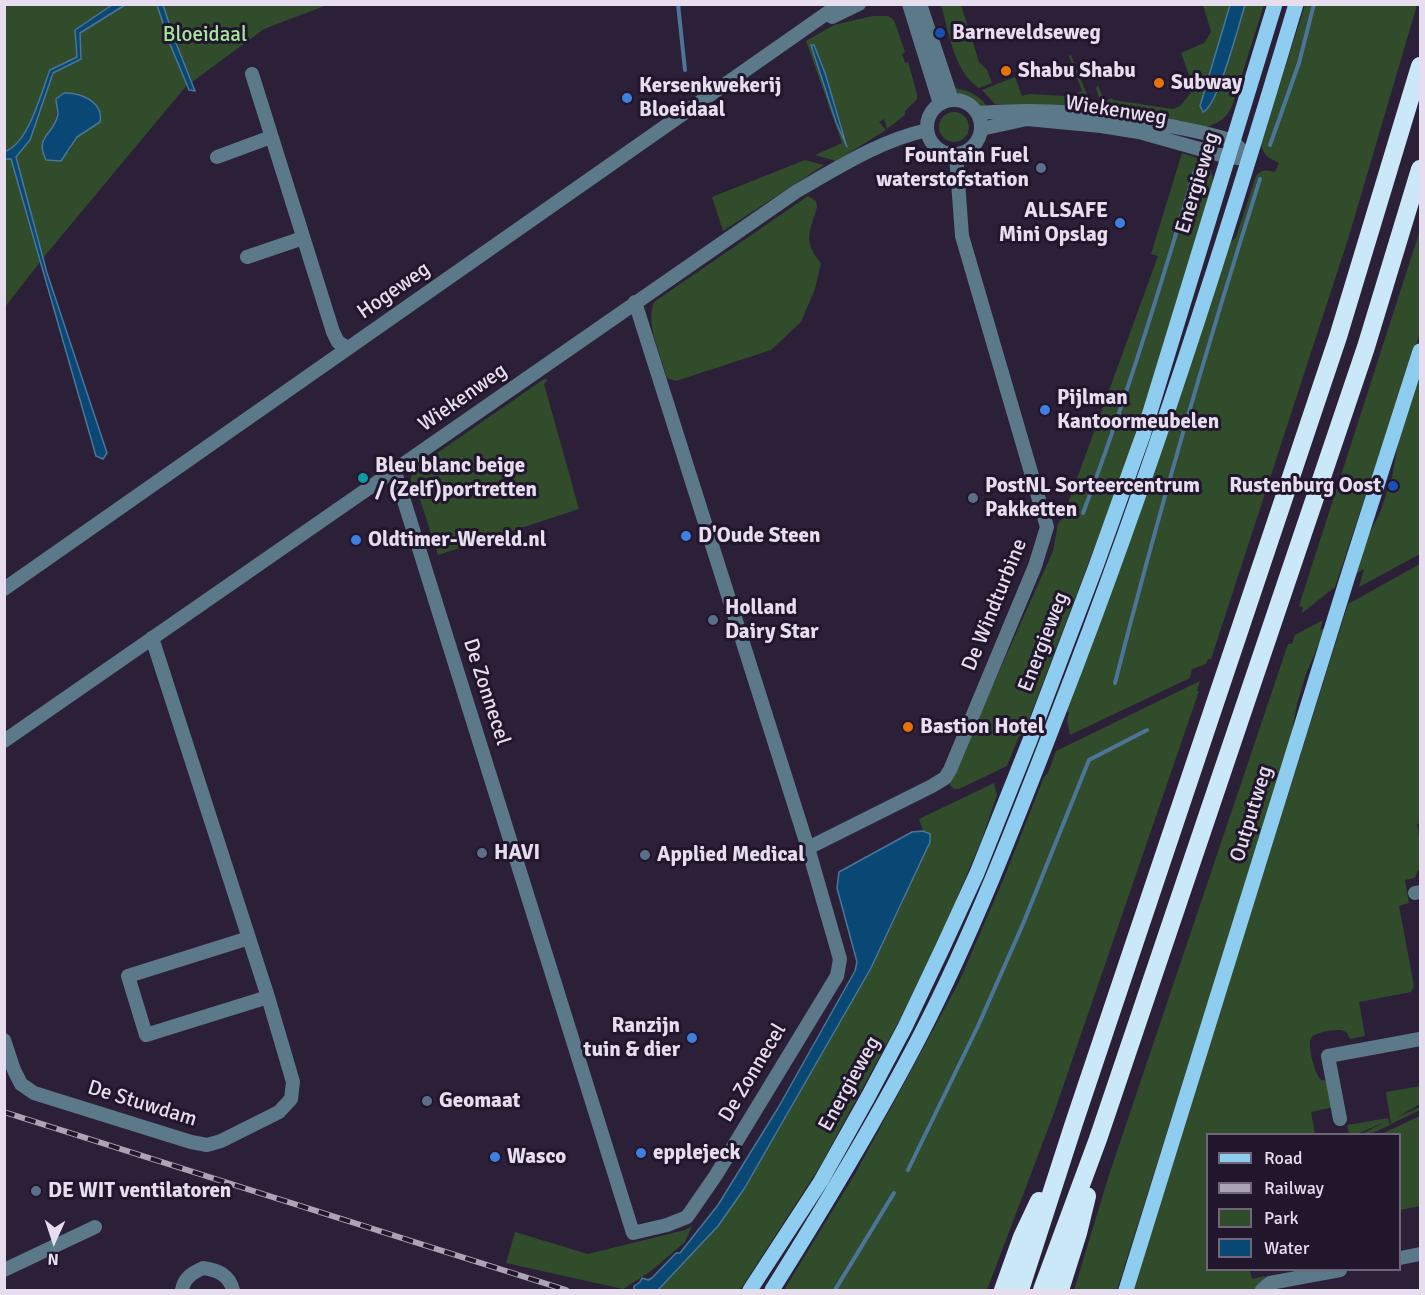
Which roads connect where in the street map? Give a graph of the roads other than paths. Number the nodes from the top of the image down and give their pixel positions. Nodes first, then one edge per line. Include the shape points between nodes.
1 (840, 4) edge
2 (859, 4) edge
3 (909, 4) edge
4 (920, 4) edge
5 (1275, 4) edge
6 (1296, 4) edge
7 (808, 27) junction
8 (1420, 66) edge
9 (252, 74) dead end
10 (946, 102) junction
11 (977, 113) junction
12 (981, 129) junction
13 (927, 130) junction
14 (271, 137) junction
15 (1231, 150) junction
16 (956, 154) junction
17 (217, 157) dead end
18 (1249, 159) junction
19 (1420, 169) edge
20 (303, 238) junction
21 (246, 257) dead end
22 (635, 302) junction
23 (348, 348) junction
24 (1420, 351) edge
25 (395, 472) junction
26 (4, 589) edge
27 (153, 638) junction
28 (4, 741) edge
29 (808, 848) junction
30 (249, 938) junction
31 (268, 997) junction
32 (1420, 1039) edge
33 (4, 1040) edge
34 (1108, 1107) junction
35 (1340, 1119) dead end
36 (1074, 1122) junction
37 (96, 1227) dead end
38 (1420, 1254) edge
39 (1401, 1258) edge
40 (4, 1270) edge
41 (1330, 1271) edge
42 (182, 1290) edge
43 (233, 1290) edge
44 (750, 1290) edge
45 (772, 1290) edge
46 (1003, 1290) edge
47 (1020, 1290) edge
48 (1042, 1290) edge
49 (1060, 1290) edge
50 (1126, 1290) edge
51 (1262, 1290) edge

1 - 7 street, Hogeweg
2 - 7 street, Hogeweg
3 - 10 street
4 - 10 street
5 - 15 main road, Energieweg
6 - 18 main road, Energieweg
7 - 23 street, Hogeweg
8 - 36 highway via 1338,337
9 - 14 street
10 - 11 street via 958,100
10 - 13 street via 931,113
11 - 12 street
11 - 15 street, Wiekenweg via 1019,110 1106,114 1192,129
12 - 15 street, Wiekenweg via 1027,119 1101,126
12 - 16 street via 973,146
13 - 16 street via 940,150
13 - 22 street, Wiekenweg via 869,150 806,186
14 - 17 street
14 - 20 street
15 - 18 street, Wiekenweg
15 - 44 main road, Energieweg via 1143,435 977,873 905,1027 821,1180
16 - 29 street, De Windturbine via 962,236 1047,527 1035,566 945,778
18 - 45 main road, Energieweg via 1168,416 1112,573 994,876 920,1035 866,1135
19 - 34 highway via 1362,359
20 - 21 street
20 - 23 street via 335,338
22 - 25 street, Wiekenweg
22 - 29 street, De Zonnecel
23 - 26 street, Hogeweg
24 - 50 main road, Outputweg
25 - 27 street, Wiekenweg
25 - 29 street, De Zonnecel via 633,1233 687,1217 837,976 840,959
27 - 28 street, Wiekenweg
27 - 30 street, De Stuwdam
30 - 31 street, De Stuwdam
30 - 31 street via 128,976 146,1035
31 - 33 street, De Stuwdam via 292,1082 291,1100 279,1112 207,1145 34,1093 21,1084
32 - 35 street via 1328,1056
34 - 48 highway
34 - 49 highway
36 - 46 highway via 1022,1237
36 - 47 highway
37 - 40 street
38 - 39 street
41 - 51 street via 1270,1283
42 - 43 street via 186,1280 203,1268 222,1273

